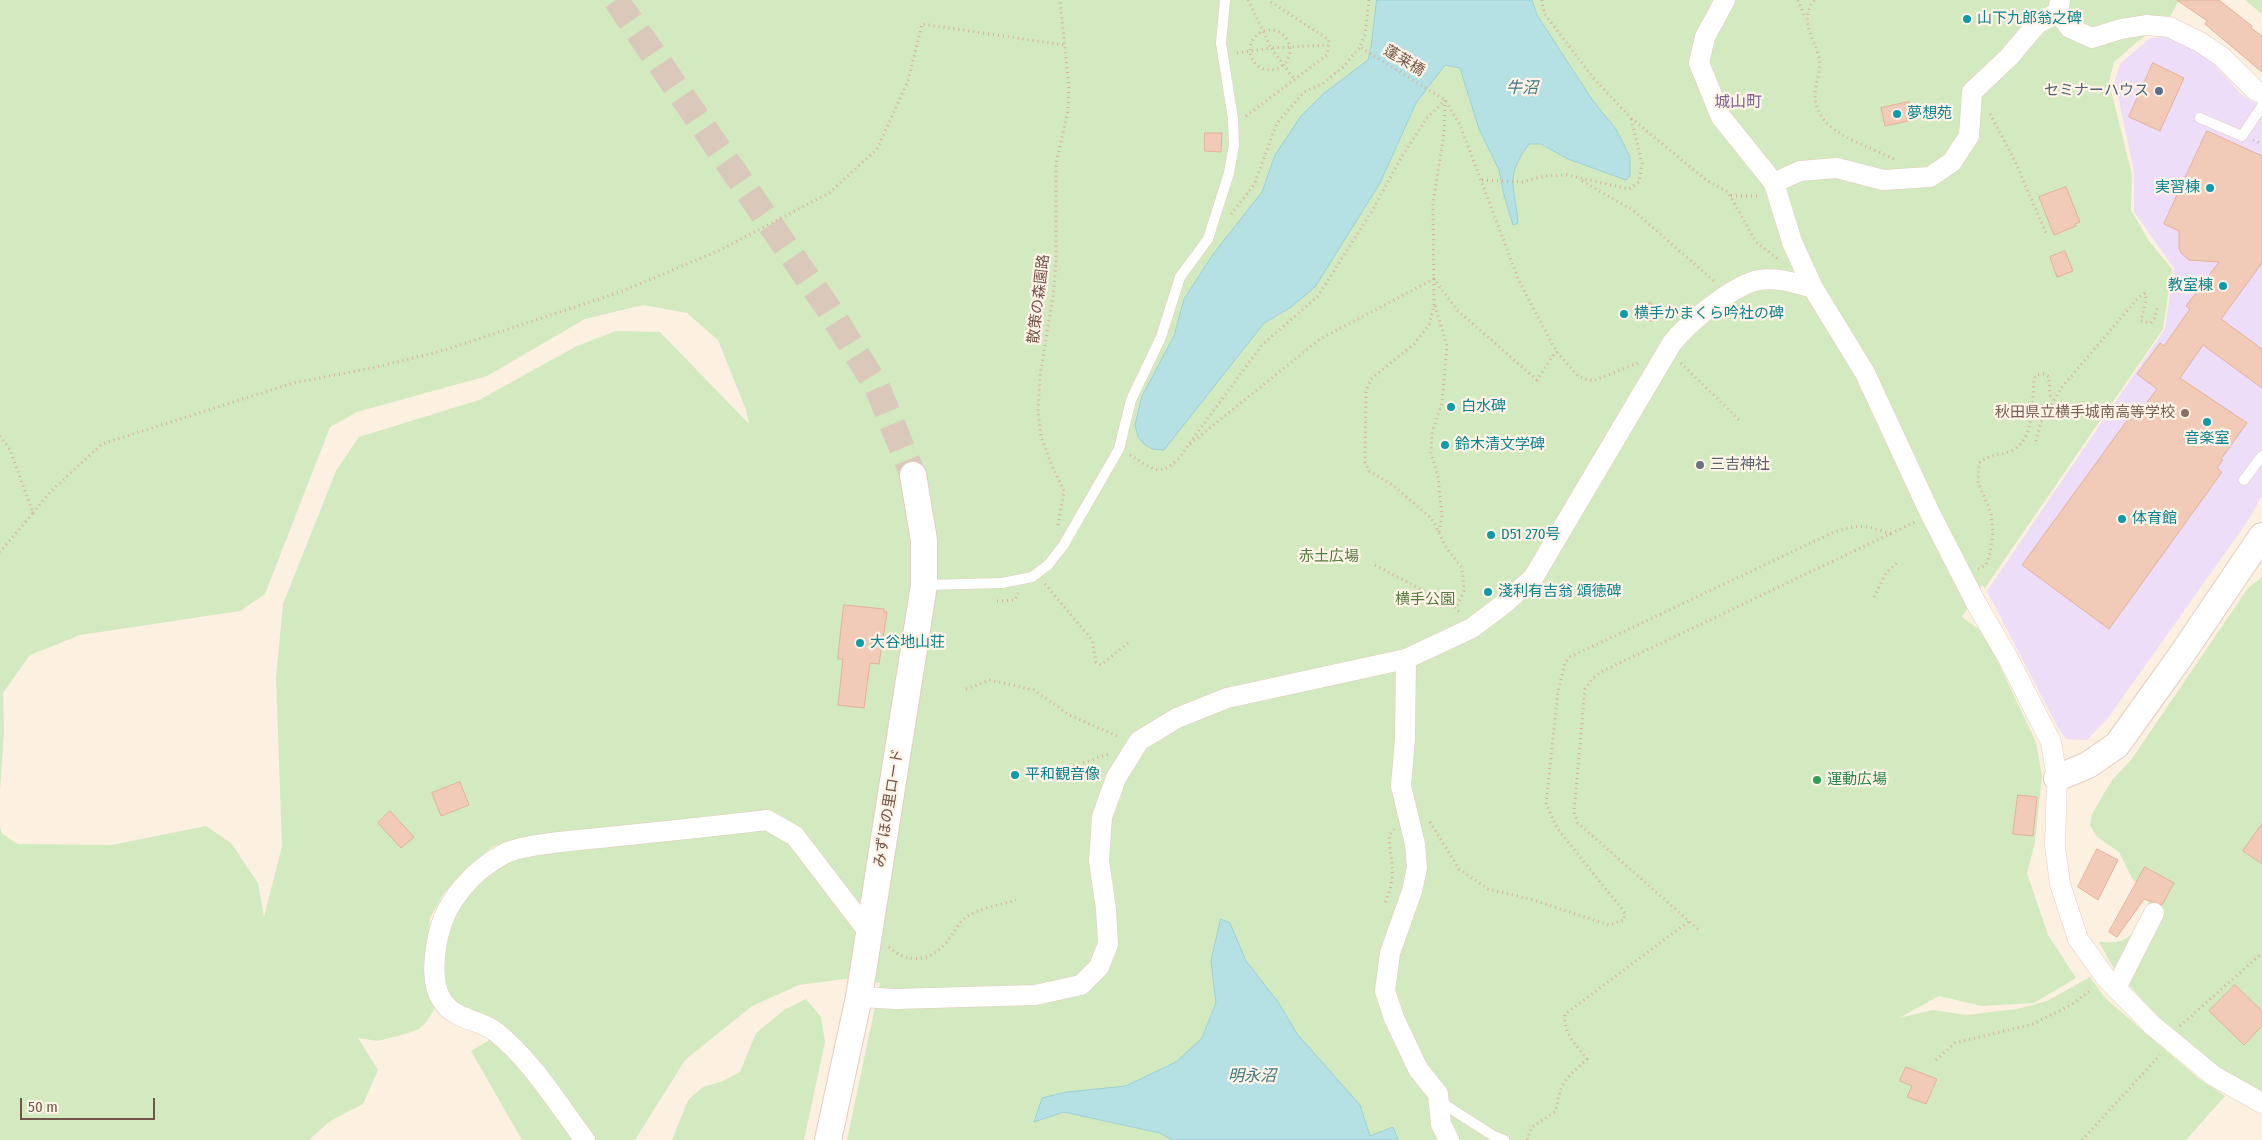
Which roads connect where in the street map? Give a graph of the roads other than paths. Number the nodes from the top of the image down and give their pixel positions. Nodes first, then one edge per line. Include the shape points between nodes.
1 (1225, 0) edge
2 (1725, 0) edge
3 (2059, 6) edge
4 (2262, 93) edge
5 (2262, 106) edge
6 (2200, 118) dead end
7 (1776, 189) junction
8 (1812, 288) junction
9 (2262, 456) edge
10 (913, 474) tunnel mouth
11 (2244, 480) dead end
12 (2262, 536) edge
13 (924, 585) junction
14 (1406, 659) junction
15 (2058, 778) junction
16 (2154, 913) dead end
17 (871, 925) junction
18 (2111, 983) junction
19 (859, 997) junction
20 (1438, 1100) junction
21 (2262, 1103) edge
22 (585, 1140) edge
23 (828, 1140) edge
24 (1449, 1140) edge
25 (1504, 1140) edge

1 - 13 lane via 1221,43 1234,146 1229,173 1208,239 1180,277 1161,337 1131,400 1119,449 1063,546 1037,574 1002,583
2 - 7 street via 1706,37 1698,63 1722,117
3 - 4 street via 2070,28 2092,38 2122,28 2169,27 2200,42
3 - 7 street via 2037,24 2009,57 1972,92 1969,136 1952,162 1930,177 1883,180 1837,168 1800,171
5 - 6 lane via 2242,136
7 - 8 street via 1792,242
8 - 14 street via 1786,280 1759,280 1728,294 1684,328 1533,578 1472,628
8 - 15 street via 1865,373 1963,578 2051,742
9 - 11 lane
10 - 13 street, みずほの里ロード via 924,540
12 - 15 street via 2117,745 2088,765
13 - 17 street, みずほの里ロード
14 - 19 street via 1227,698 1176,718 1139,741 1116,778 1102,817 1100,861 1108,944 1099,967 1081,985 1035,995
14 - 20 street via 1406,739 1402,786 1416,844 1417,868 1390,953 1385,991 1418,1069 1438,1094
15 - 18 street via 2055,846 2060,884 2078,939
16 - 18 street
17 - 19 street, みずほの里ロード
17 - 22 street via 795,836 767,820 558,842 506,853 477,872 454,899 441,922 434,980 443,1003 458,1016 494,1030 520,1054
18 - 21 street via 2169,1039 2214,1076
19 - 23 street, みずほの里ロード
20 - 24 street via 1441,1124
20 - 25 lane via 1492,1136

